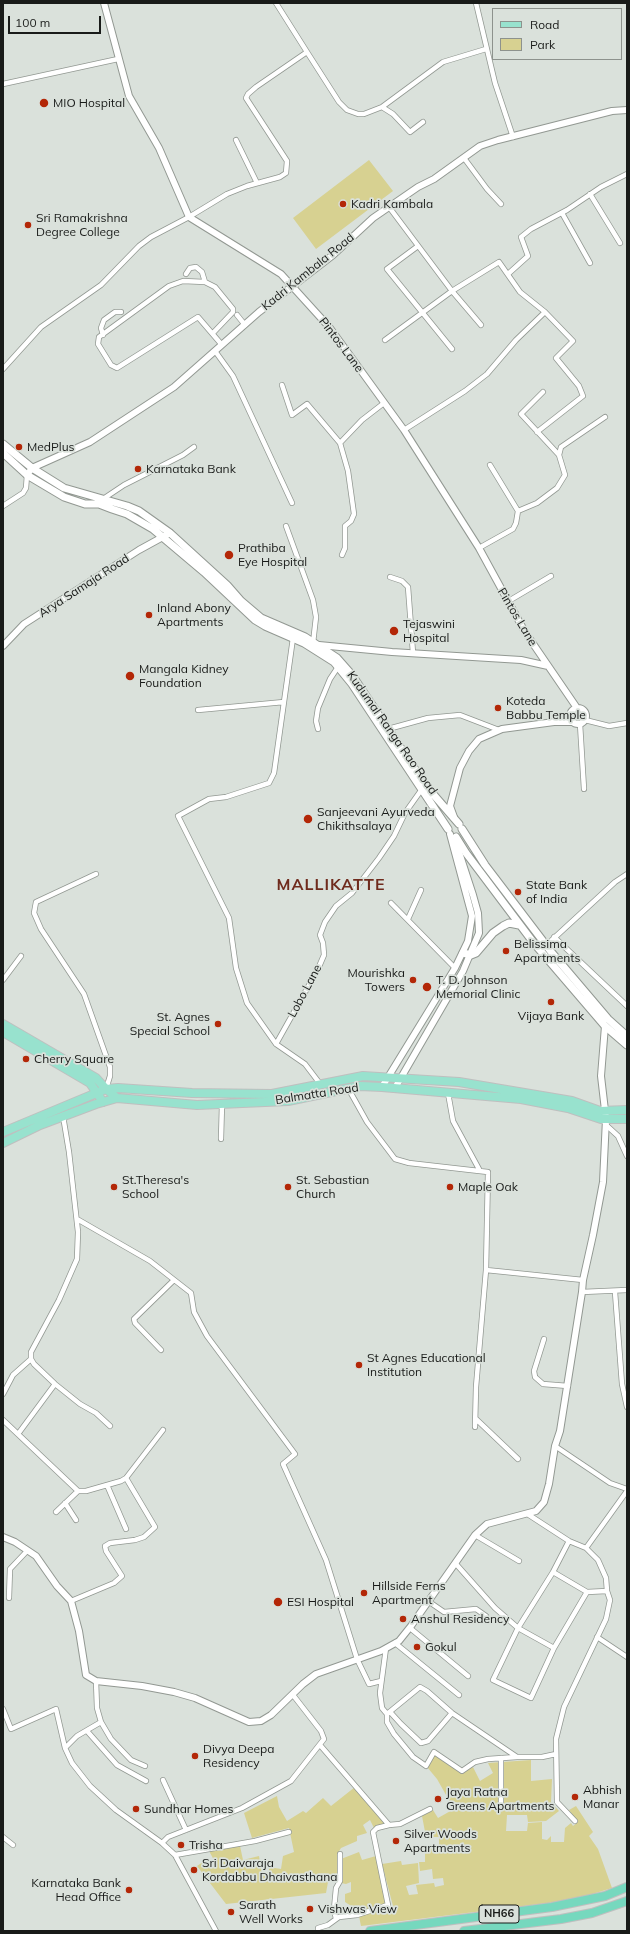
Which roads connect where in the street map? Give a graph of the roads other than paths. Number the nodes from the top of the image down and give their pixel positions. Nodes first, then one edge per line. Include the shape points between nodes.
1 (104, 3) edge
2 (276, 3) edge
3 (476, 3) edge
4 (486, 49) junction
5 (307, 52) junction
6 (118, 59) junction
7 (3, 84) edge
8 (382, 107) junction
9 (627, 110) edge
10 (423, 122) dead end
11 (513, 136) junction
12 (236, 140) dead end
13 (464, 158) junction
14 (627, 174) edge
15 (257, 183) junction
16 (590, 194) junction
17 (501, 204) dead end
18 (389, 207) junction
19 (562, 213) junction
20 (189, 217) junction
21 (620, 242) dead end
22 (418, 246) junction
23 (590, 262) dead end
24 (186, 274) dead end
25 (508, 274) junction
26 (205, 282) junction
27 (292, 286) junction
28 (452, 291) junction
29 (121, 312) dead end
30 (422, 312) junction
31 (545, 312) junction
32 (237, 315) dead end
33 (245, 325) junction
34 (481, 325) dead end
35 (213, 333) junction
36 (103, 335) junction
37 (385, 340) dead end
38 (222, 344) junction
39 (452, 349) dead end
40 (215, 351) junction
41 (3, 369) edge
42 (282, 385) dead end
43 (543, 392) dead end
44 (384, 403) junction
45 (605, 417) dead end
46 (404, 430) junction
47 (537, 432) junction
48 (340, 443) junction
49 (3, 444) edge
50 (194, 447) dead end
51 (3, 452) edge
52 (559, 455) junction
53 (490, 465) dead end
54 (32, 468) junction
55 (27, 475) junction
56 (102, 499) junction
57 (292, 503) dead end
58 (3, 506) edge
59 (518, 511) junction
60 (286, 526) dead end
61 (167, 535) junction
62 (479, 548) junction
63 (342, 555) dead end
64 (551, 576) dead end
65 (390, 577) dead end
66 (507, 602) junction
67 (293, 638) junction
68 (3, 646) edge
69 (314, 646) junction
70 (413, 653) junction
71 (548, 666) junction
72 (338, 667) junction
73 (284, 702) junction
74 (577, 708) junction
75 (198, 710) dead end
76 (579, 722) junction
77 (627, 723) edge
78 (318, 729) dead end
79 (388, 729) junction
80 (499, 730) junction
81 (422, 789) junction
82 (584, 789) dead end
83 (458, 824) junction
84 (452, 834) junction
85 (96, 874) dead end
86 (627, 874) edge
87 (421, 890) dead end
88 (391, 903) dead end
89 (408, 920) junction
90 (519, 925) junction
91 (554, 937) junction
92 (543, 948) junction
93 (463, 953) junction
94 (471, 955) junction
95 (21, 956) dead end
96 (455, 968) junction
97 (3, 980) edge
98 (627, 1006) edge
99 (3, 1024) edge
100 (605, 1026) junction
101 (3, 1032) edge
102 (627, 1036) edge
103 (276, 1044) junction
104 (627, 1045) edge
105 (388, 1077) junction
106 (401, 1079) junction
107 (321, 1085) junction
108 (382, 1087) junction
109 (348, 1088) junction
110 (395, 1088) junction
111 (106, 1089) junction
112 (98, 1092) junction
113 (448, 1093) junction
114 (117, 1098) junction
115 (103, 1102) junction
116 (222, 1104) junction
117 (627, 1110) edge
118 (63, 1116) junction
119 (606, 1118) junction
120 (627, 1119) edge
121 (3, 1132) edge
122 (221, 1139) dead end
123 (3, 1143) edge
124 (627, 1156) edge
125 (480, 1171) junction
126 (77, 1219) junction
127 (486, 1270) junction
128 (174, 1280) junction
129 (582, 1280) junction
130 (627, 1290) edge
131 (582, 1292) junction
132 (615, 1292) junction
133 (544, 1339) dead end
134 (161, 1350) dead end
135 (31, 1359) junction
136 (55, 1384) junction
137 (568, 1386) junction
138 (3, 1394) edge
139 (627, 1407) edge
140 (476, 1419) junction
141 (3, 1420) edge
142 (110, 1426) dead end
143 (475, 1427) dead end
144 (163, 1430) dead end
145 (18, 1434) junction
146 (555, 1446) junction
147 (518, 1459) dead end
148 (126, 1478) junction
149 (107, 1485) junction
150 (627, 1490) edge
151 (78, 1491) junction
152 (65, 1503) junction
153 (56, 1512) dead end
154 (529, 1515) junction
155 (76, 1520) dead end
156 (126, 1529) dead end
157 (474, 1535) junction
158 (3, 1537) edge
159 (569, 1541) junction
160 (586, 1548) junction
161 (27, 1551) junction
162 (519, 1561) dead end
163 (456, 1564) junction
164 (553, 1572) junction
165 (607, 1591) junction
166 (587, 1592) junction
167 (9, 1598) dead end
168 (71, 1601) junction
169 (428, 1601) junction
170 (486, 1616) dead end
171 (410, 1628) junction
172 (518, 1628) junction
173 (597, 1637) junction
174 (395, 1643) junction
175 (386, 1648) junction
176 (554, 1648) junction
177 (627, 1657) edge
178 (357, 1660) junction
179 (468, 1676) dead end
180 (96, 1681) junction
181 (381, 1681) junction
182 (292, 1695) junction
183 (459, 1695) dead end
184 (3, 1709) edge
185 (389, 1713) junction
186 (452, 1713) junction
187 (101, 1722) junction
188 (86, 1731) junction
189 (320, 1745) junction
190 (65, 1748) junction
191 (556, 1754) junction
192 (517, 1757) junction
193 (501, 1758) junction
194 (145, 1766) dead end
195 (163, 1780) dead end
196 (146, 1781) dead end
197 (501, 1804) dead end
198 (430, 1809) dead end
199 (575, 1821) dead end
200 (389, 1825) junction
201 (186, 1830) junction
202 (289, 1832) dead end
203 (3, 1837) edge
204 (162, 1843) junction
205 (13, 1845) dead end
206 (340, 1854) dead end
207 (175, 1855) junction
208 (627, 1887) edge
209 (627, 1901) edge
210 (336, 1919) junction
211 (216, 1931) edge
212 (318, 1931) edge
213 (370, 1931) edge
214 (464, 1931) edge

1 - 6 street
2 - 5 street
3 - 4 street
4 - 8 street via 443,62
4 - 11 street
5 - 8 street via 334,96 347,110 364,114
5 - 15 street via 248,94 248,102 288,161 286,173
6 - 7 street
6 - 20 street via 129,96 159,148
8 - 10 street via 393,114 410,132
9 - 11 street, Kadri Kambala Road via 612,111
11 - 13 street, Kadri Kambala Road via 480,146
12 - 15 street
13 - 17 street
13 - 18 street, Kadri Kambala Road
14 - 16 street
15 - 20 street via 227,194
16 - 19 street
16 - 21 street
18 - 22 street
18 - 27 street, Kadri Kambala Road
19 - 23 street
19 - 25 street via 521,237 528,256
20 - 27 street, Pintos Lane via 281,274
20 - 41 street via 139,246 100,285 41,327
22 - 28 street
22 - 30 street via 387,270
24 - 26 street via 190,268 196,267 202,272
25 - 28 street via 499,262
25 - 31 street via 520,292
26 - 35 street via 216,287 233,309
26 - 36 street via 182,281 169,286
27 - 33 street, Kadri Kambala Road
27 - 44 street, Pintos Lane via 330,328
28 - 30 street
28 - 34 street
29 - 36 street via 115,312 104,320 101,328
30 - 37 street
30 - 39 street
31 - 46 street via 516,340 487,374
31 - 47 street via 573,341 556,358 579,386 583,396
32 - 33 street
33 - 38 street, Kadri Kambala Road
35 - 36 street via 200,318 195,317 117,368 111,365 98,344
35 - 38 street
38 - 40 street, Kadri Kambala Road
40 - 54 street, Kadri Kambala Road via 174,388 90,442
40 - 57 street via 233,376
42 - 48 street via 292,414 308,404
43 - 47 street via 521,414
44 - 46 street, Pintos Lane
44 - 48 street via 362,420
45 - 52 street via 561,447
46 - 62 street, Pintos Lane
47 - 52 street
48 - 63 street via 348,471 354,514 351,521 344,526 345,548
49 - 54 main road, Kudumal Ranga Rao Road
50 - 56 street
51 - 55 main road
52 - 59 street via 565,475 557,488 537,503
53 - 59 street
54 - 55 street
54 - 56 main road, Kudumal Ranga Rao Road via 64,488
55 - 58 street via 23,493
55 - 61 main road via 64,497 85,504 99,504 127,514
56 - 61 main road, Kudumal Ranga Rao Road via 139,511
59 - 62 street via 514,529
60 - 69 street via 313,600 316,616
61 - 67 main road via 255,620
61 - 68 street, Arya Samaja Road via 139,550 24,624
61 - 69 main road, Kudumal Ranga Rao Road via 227,585 261,618
62 - 66 street, Pintos Lane
64 - 66 street
65 - 70 street via 402,581 408,587
66 - 71 street, Pintos Lane
67 - 69 main road
67 - 73 street
69 - 70 street
69 - 72 main road
69 - 79 main road, Kudumal Ranga Rao Road via 337,658 352,675
70 - 71 street via 521,660
71 - 74 street, Pintos Lane
72 - 78 street via 318,708
72 - 81 main road
73 - 75 street
73 - 103 street via 274,773 269,783 226,797 209,799 178,816 229,918 236,968 247,1004
74 - 76 street, Pintos Lane via 585,712
74 - 76 street via 570,715
76 - 77 street via 609,726
76 - 80 street via 554,722
76 - 82 street
79 - 80 street via 428,718 460,715
79 - 83 main road, Kudumal Ranga Rao Road via 426,786
80 - 83 street via 479,739 460,768 450,806
81 - 84 main road
81 - 103 street, Lobo Lane via 379,858 325,922 320,935 324,955
83 - 84 main road via 453,824
83 - 84 main road via 460,835
83 - 92 main road, Kudumal Ranga Rao Road
84 - 90 main road
84 - 93 street via 472,916 468,942
84 - 94 street via 478,913 479,933
85 - 111 street via 36,902 34,913 41,929 84,994 110,1067
86 - 91 street
87 - 89 street
88 - 89 street
89 - 96 street
90 - 92 main road
90 - 94 main road via 509,923 498,929
91 - 92 street
91 - 98 street
92 - 100 main road
92 - 102 main road, Kudumal Ranga Rao Road via 608,1019
93 - 94 main road
93 - 96 street
94 - 106 street
95 - 97 street
96 - 105 street
99 - 111 main road via 96,1078
100 - 104 main road
100 - 119 street via 601,1076
101 - 112 main road via 90,1083
103 - 107 street via 305,1064
105 - 106 main road
105 - 107 main road via 364,1076
105 - 108 street
106 - 110 street
106 - 119 main road via 459,1082 572,1101
107 - 111 main road via 272,1094
108 - 109 main road, Balmatta Road
108 - 110 main road, Balmatta Road
109 - 116 main road, Balmatta Road via 288,1101
109 - 125 street via 367,1122 395,1158 409,1163
110 - 113 main road, Balmatta Road
111 - 112 main road
111 - 114 main road
112 - 115 main road
112 - 121 main road
113 - 119 main road, Balmatta Road via 521,1099 568,1108 601,1119
113 - 125 street via 453,1121
114 - 115 main road
114 - 116 main road, Balmatta Road via 197,1105
115 - 118 main road
116 - 122 street
117 - 119 main road
118 - 123 main road
118 - 126 street
119 - 120 main road, Balmatta Road
119 - 124 street
119 - 129 street via 603,1182
125 - 127 street via 488,1172
126 - 128 street via 150,1261
126 - 135 street via 77,1259 32,1352
127 - 129 street
127 - 140 street via 476,1387
128 - 134 street via 134,1319
128 - 178 street via 191,1293 194,1312 207,1336 295,1454 283,1464 326,1560
129 - 131 street
130 - 132 street
131 - 132 street
131 - 137 street
132 - 139 street via 622,1384
133 - 137 street via 534,1371 535,1377 543,1384
135 - 136 street
135 - 138 street via 13,1375
136 - 142 street
136 - 145 street
137 - 146 street
140 - 143 street
140 - 147 street
141 - 145 street
144 - 148 street
145 - 151 street
146 - 150 street via 610,1483
146 - 154 street via 544,1502 536,1512
148 - 149 street
148 - 168 street via 155,1527 144,1537 105,1546 122,1576 114,1583
149 - 151 street
149 - 156 street
150 - 160 street
151 - 152 street
152 - 153 street
152 - 155 street
154 - 157 street via 487,1524
154 - 159 street
157 - 162 street
157 - 163 street
158 - 161 street
159 - 160 street
159 - 164 street
160 - 165 street via 598,1560 606,1578
161 - 167 street via 10,1569
161 - 168 street via 36,1556 56,1586
163 - 169 street
163 - 172 street via 495,1608
164 - 166 street
164 - 172 street
165 - 166 street
165 - 173 street via 610,1600 606,1619
166 - 176 street
168 - 180 street via 86,1675
169 - 170 street via 444,1612 476,1609
169 - 171 street
171 - 174 street
171 - 179 street
172 - 176 street
172 - 176 street via 493,1680 530,1698
173 - 177 street
173 - 191 street via 564,1707 556,1739
174 - 175 street
174 - 183 street
175 - 178 street
175 - 181 street
178 - 181 street via 369,1684
178 - 182 street via 316,1674
180 - 182 street via 174,1692 196,1698 249,1722 261,1721 271,1715
180 - 187 street via 97,1708
181 - 185 street via 382,1708
182 - 189 street via 321,1731 324,1739
184 - 190 street via 11,1728 56,1709
185 - 186 street via 420,1688
185 - 186 street via 421,1743 428,1741
185 - 193 street via 387,1722 394,1734 413,1757 426,1766 434,1752 462,1771 475,1762
186 - 192 street
187 - 188 street
187 - 194 street via 111,1739 131,1760
188 - 190 street
188 - 196 street via 117,1765
189 - 200 street
189 - 201 street via 291,1781 242,1808
190 - 204 street via 72,1763 90,1786 128,1819
191 - 192 street
191 - 199 street via 557,1802
192 - 193 street
193 - 197 street
195 - 201 street
198 - 200 street via 400,1824
200 - 210 street via 377,1828 373,1832 387,1907
201 - 204 street via 168,1837
202 - 207 street via 255,1841
203 - 205 street
204 - 207 street
206 - 210 street via 340,1881 336,1888 334,1909
207 - 211 street
208 - 213 highway, NH66 via 605,1896 552,1907
209 - 214 highway, NH66 via 592,1913 561,1919
210 - 212 street via 318,1928

